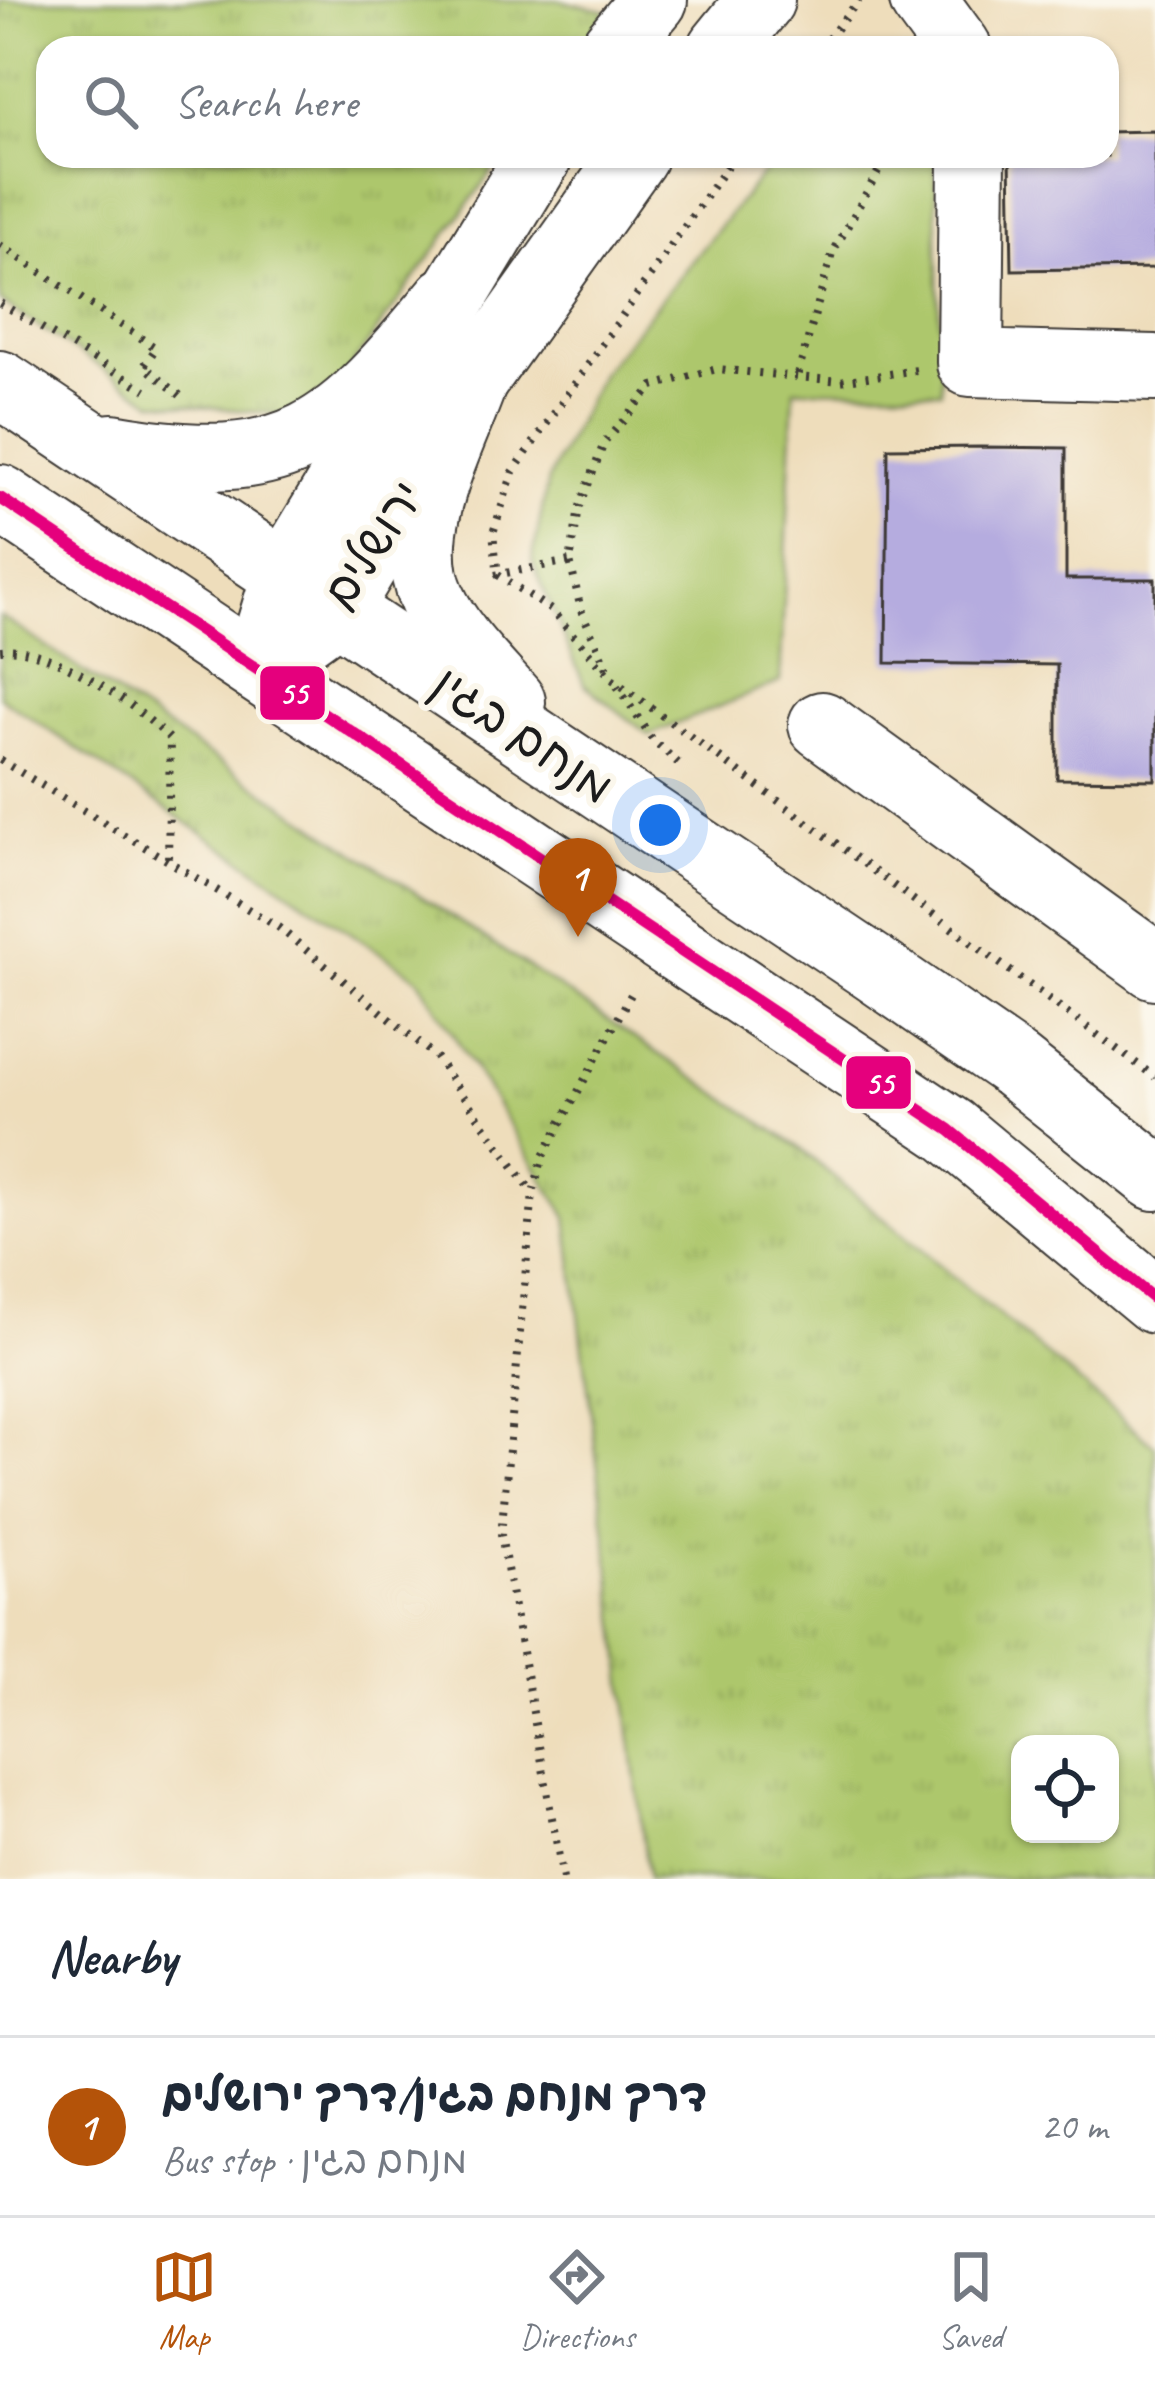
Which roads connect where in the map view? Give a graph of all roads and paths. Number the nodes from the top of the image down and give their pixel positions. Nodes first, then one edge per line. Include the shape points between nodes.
1 (654, 0) edge
2 (761, 0) edge
3 (859, 0) edge
4 (923, 0) edge
5 (624, 36) edge
6 (732, 36) edge
7 (830, 36) edge
8 (949, 36) edge
9 (530, 168) edge
10 (625, 168) edge
11 (726, 168) edge
12 (880, 168) edge
13 (971, 168) edge
14 (0, 245) edge
15 (448, 299) junction
16 (970, 363) junction
17 (1155, 368) edge
18 (798, 374) junction
19 (474, 381) junction
20 (0, 384) edge
21 (92, 443) junction
22 (256, 457) junction
23 (0, 498) edge
24 (571, 561) junction
25 (425, 572) junction
26 (498, 575) junction
27 (312, 592) junction
28 (0, 650) edge
29 (258, 667) junction
30 (612, 679) junction
31 (822, 725) dead end
32 (0, 760) edge
33 (572, 766) junction
34 (684, 768) dead end
35 (168, 861) junction
36 (663, 938) junction
37 (1155, 966) edge
38 (1155, 1077) edge
39 (1155, 1177) edge
40 (533, 1193) junction
41 (1155, 1300) edge
42 (562, 1879) edge

1 - 5 main road
2 - 6 main road
3 - 7 path
4 - 8 main road
9 - 15 main road, ירושלים
10 - 19 main road, ירושלים
11 - 26 path via 513,472 493,533
12 - 18 path via 832,254
13 - 16 main road
14 - 22 path via 156,348 144,366
15 - 22 main road via 341,417
15 - 27 main road, ירושלים
16 - 17 main road
16 - 18 path via 840,381
18 - 24 path via 717,369 653,386 604,443 579,509
19 - 25 main road via 428,512
19 - 27 main road, ירושלים
20 - 21 main road, מנחם בגין
21 - 22 main road via 166,456
21 - 27 main road, מנחם בגין
23 - 29 main road, מנחם בגין
24 - 26 path
24 - 30 path via 581,610
25 - 26 path
25 - 33 main road via 449,626
26 - 30 path via 551,610
27 - 29 main road, ירושלים
27 - 33 main road, מנחם בגין
28 - 35 path via 89,676 170,740
29 - 36 main road, מנחם בגין
30 - 34 path via 652,739
30 - 38 path
31 - 37 main road
32 - 35 path
33 - 39 main road, מנחם בגין via 996,1052
35 - 40 path via 278,927 434,1055
36 - 40 path via 570,1101
36 - 41 main road, מנחם בגין via 950,1130
40 - 42 path via 501,1535

